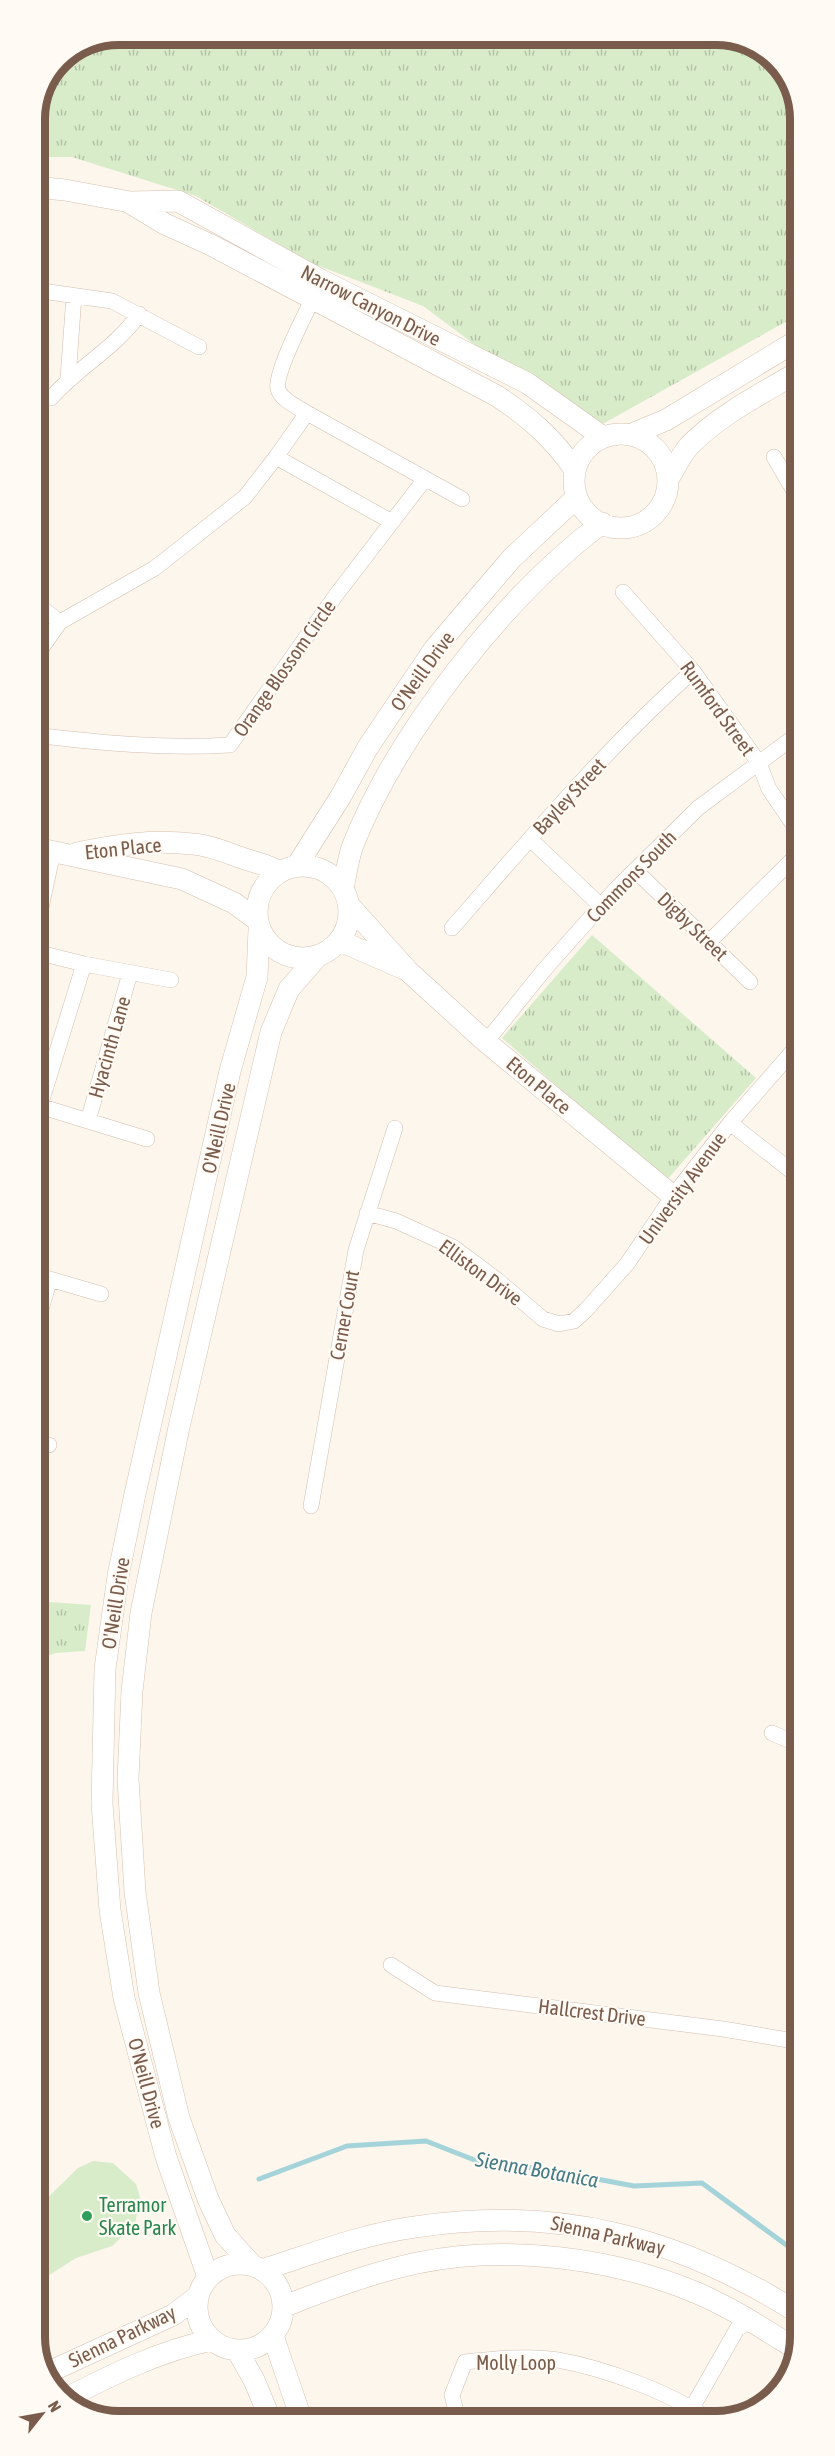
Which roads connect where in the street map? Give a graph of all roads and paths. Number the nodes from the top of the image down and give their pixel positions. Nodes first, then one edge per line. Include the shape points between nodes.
1 (45, 187) edge
2 (316, 290) junction
3 (45, 292) edge
4 (74, 296) junction
5 (139, 314) junction
6 (790, 345) edge
7 (199, 347) dead end
8 (790, 377) edge
9 (68, 378) junction
10 (51, 398) dead end
11 (307, 413) junction
12 (632, 434) junction
13 (603, 437) junction
14 (276, 457) junction
15 (774, 457) dead end
16 (575, 470) junction
17 (669, 478) junction
18 (425, 479) junction
19 (790, 484) edge
20 (577, 497) junction
21 (462, 499) dead end
22 (392, 522) junction
23 (602, 524) junction
24 (623, 592) dead end
25 (45, 611) edge
26 (60, 622) junction
27 (45, 643) edge
28 (693, 671) junction
29 (45, 736) edge
30 (790, 740) edge
31 (759, 763) junction
32 (790, 820) edge
33 (530, 839) junction
34 (53, 851) edge
35 (790, 862) edge
36 (287, 870) junction
37 (635, 870) junction
38 (45, 889) edge
39 (346, 897) junction
40 (601, 906) junction
41 (258, 924) junction
42 (452, 928) dead end
43 (340, 941) junction
44 (709, 942) junction
45 (45, 953) edge
46 (318, 956) junction
47 (84, 964) junction
48 (408, 971) junction
49 (130, 973) junction
50 (171, 980) dead end
51 (750, 982) dead end
52 (486, 1042) junction
53 (790, 1054) edge
54 (45, 1084) edge
55 (45, 1107) edge
56 (88, 1121) junction
57 (730, 1123) junction
58 (395, 1128) dead end
59 (147, 1139) dead end
60 (790, 1170) edge
61 (673, 1196) junction
62 (367, 1213) junction
63 (45, 1278) edge
64 (101, 1294) dead end
65 (559, 1324) joint
66 (310, 1506) dead end
67 (772, 1733) dead end
68 (790, 1741) edge
69 (392, 1965) dead end
70 (790, 2040) edge
71 (257, 2268) junction
72 (208, 2277) junction
73 (197, 2297) junction
74 (283, 2307) junction
75 (790, 2308) edge
76 (750, 2321) junction
77 (790, 2322) edge
78 (273, 2336) junction
79 (212, 2340) junction
80 (789, 2345) edge
81 (237, 2350) junction
82 (54, 2370) edge
83 (73, 2395) edge
84 (692, 2408) junction
85 (267, 2411) edge
86 (299, 2411) edge
87 (456, 2411) edge
88 (696, 2411) edge

1 - 2 main road, Narrow Canyon Drive via 130,202 165,224
2 - 11 street via 278,382 282,396
2 - 13 main road, Narrow Canyon Drive via 527,383
2 - 16 main road, Narrow Canyon Drive via 524,414 548,434
3 - 4 street
4 - 5 street via 112,301
4 - 9 street
5 - 7 street
5 - 9 street via 128,331
6 - 12 main road via 666,420
8 - 17 main road via 740,406 687,447
9 - 10 street
11 - 14 street
11 - 18 street
12 - 13 main road
12 - 17 main road via 657,450
13 - 16 main road via 590,445
14 - 22 street
14 - 26 street via 244,497 155,568
15 - 19 street
16 - 20 main road
17 - 23 main road via 660,509 648,520 617,528
18 - 21 street
18 - 22 street, Orange Blossom Circle
20 - 23 main road via 583,508
20 - 36 main road, O'Neill Drive via 512,558 435,648 368,747 341,796
22 - 29 street, Orange Blossom Circle via 230,745 191,747
23 - 39 main road, O'Neill Drive via 569,548 515,602 453,676 378,791 352,847
24 - 28 street, Rumford Street
25 - 26 street
26 - 27 street
28 - 31 street, Rumford Street
28 - 33 street, Bayley Street via 643,716
30 - 31 street, Commons South
31 - 32 street, Rumford Street via 769,789
31 - 37 street, Commons South via 698,808
33 - 40 street
33 - 42 street, Bayley Street
34 - 36 main road, Eton Place via 156,842 193,844
34 - 38 street
34 - 41 main road, Eton Place via 182,879 234,903
35 - 44 street
36 - 39 main road via 322,870 334,878
36 - 41 main road, O'Neill Drive via 267,881 260,893
37 - 40 street, Commons South
37 - 44 street, Digby Street
39 - 43 main road, O'Neill Drive via 346,930
39 - 48 main road, Eton Place
40 - 52 street, Commons South
41 - 46 main road via 271,946 287,956
41 - 72 main road, O'Neill Drive via 257,977 230,1071 135,1494 105,1669 102,1803 110,1910 124,1998 166,2157
43 - 46 main road, O'Neill Drive
43 - 48 main road, Eton Place
44 - 51 street, Digby Street
45 - 47 street
46 - 71 main road, O'Neill Drive via 290,989 271,1032 179,1427 141,1613 128,1779 135,1892 149,1993 179,2118 225,2235
47 - 49 street
47 - 54 street
48 - 52 main road, Eton Place
49 - 50 street
49 - 56 street, Hyacinth Lane
52 - 61 main road, Eton Place
53 - 57 street, University Avenue
55 - 56 street
56 - 59 street
57 - 60 street
57 - 61 street, University Avenue
58 - 62 street, Cerner Court
61 - 65 street, University Avenue via 627,1264 574,1321
62 - 65 street, Elliston Drive via 396,1221 453,1247 543,1319
62 - 66 street, Cerner Court via 356,1250
63 - 64 street
67 - 68 street
69 - 70 street, Hallcrest Drive via 435,1993 723,2028
71 - 72 main road via 228,2265
71 - 74 main road, O'Neill Drive via 273,2279
71 - 75 main road, Sienna Parkway via 413,2227 496,2219 555,2222 621,2234 671,2249 731,2274
72 - 73 main road
73 - 79 main road via 199,2321
73 - 82 main road, Sienna Parkway via 172,2314
74 - 76 main road, Sienna Parkway via 362,2277 418,2263 533,2256 591,2261 639,2274 697,2293
74 - 78 main road
76 - 77 main road via 776,2315
76 - 80 main road, Sienna Parkway
76 - 84 street via 737,2329
78 - 81 main road via 250,2349
78 - 86 main road
79 - 81 main road
79 - 83 main road, Sienna Parkway via 183,2346 135,2365
81 - 85 main road
84 - 87 street, Molly Loop via 621,2377 557,2360 493,2359 465,2362 452,2395
84 - 88 street, Molly Loop

